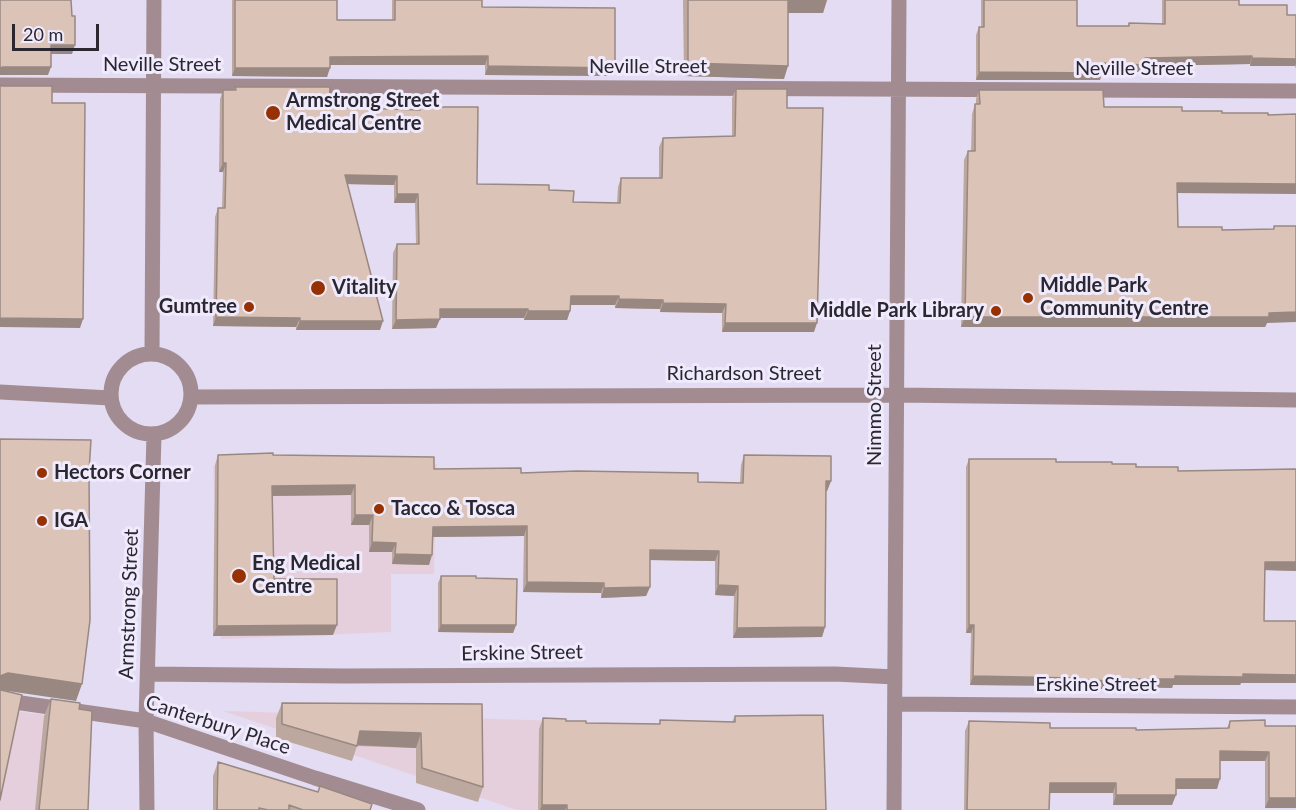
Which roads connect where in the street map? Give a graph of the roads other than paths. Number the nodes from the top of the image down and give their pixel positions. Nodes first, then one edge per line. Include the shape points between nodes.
1 (154, 0) edge
2 (899, 0) edge
3 (0, 85) edge
4 (153, 86) junction
5 (898, 89) junction
6 (1296, 91) edge
7 (152, 353) junction
8 (0, 392) edge
9 (897, 395) junction
10 (191, 397) junction
11 (110, 398) junction
12 (1296, 400) edge
13 (154, 435) junction
14 (148, 674) junction
15 (895, 677) junction
16 (0, 700) edge
17 (895, 704) junction
18 (1296, 707) edge
19 (146, 721) junction
20 (147, 810) edge
21 (418, 810) edge
22 (894, 810) edge

1 - 4 street
2 - 5 street, Nimmo Street
3 - 4 street, Neville Street
4 - 5 street, Neville Street
4 - 7 street
5 - 6 street, Neville Street
5 - 9 street, Nimmo Street
7 - 10 street via 176,362 185,372
7 - 11 street via 132,358 116,372
8 - 11 street
9 - 10 street, Richardson Street
9 - 12 street, Richardson Street
9 - 15 street, Nimmo Street
10 - 13 street via 183,418
11 - 13 street via 120,421 141,434
13 - 14 street, Armstrong Street
14 - 15 street, Erskine Street
14 - 19 street, Armstrong Street
15 - 17 street, Nimmo Street
16 - 19 street, Canterbury Place
17 - 18 street, Erskine Street
17 - 22 street, Nimmo Street
19 - 20 street, Armstrong Street
19 - 21 street, Canterbury Place

